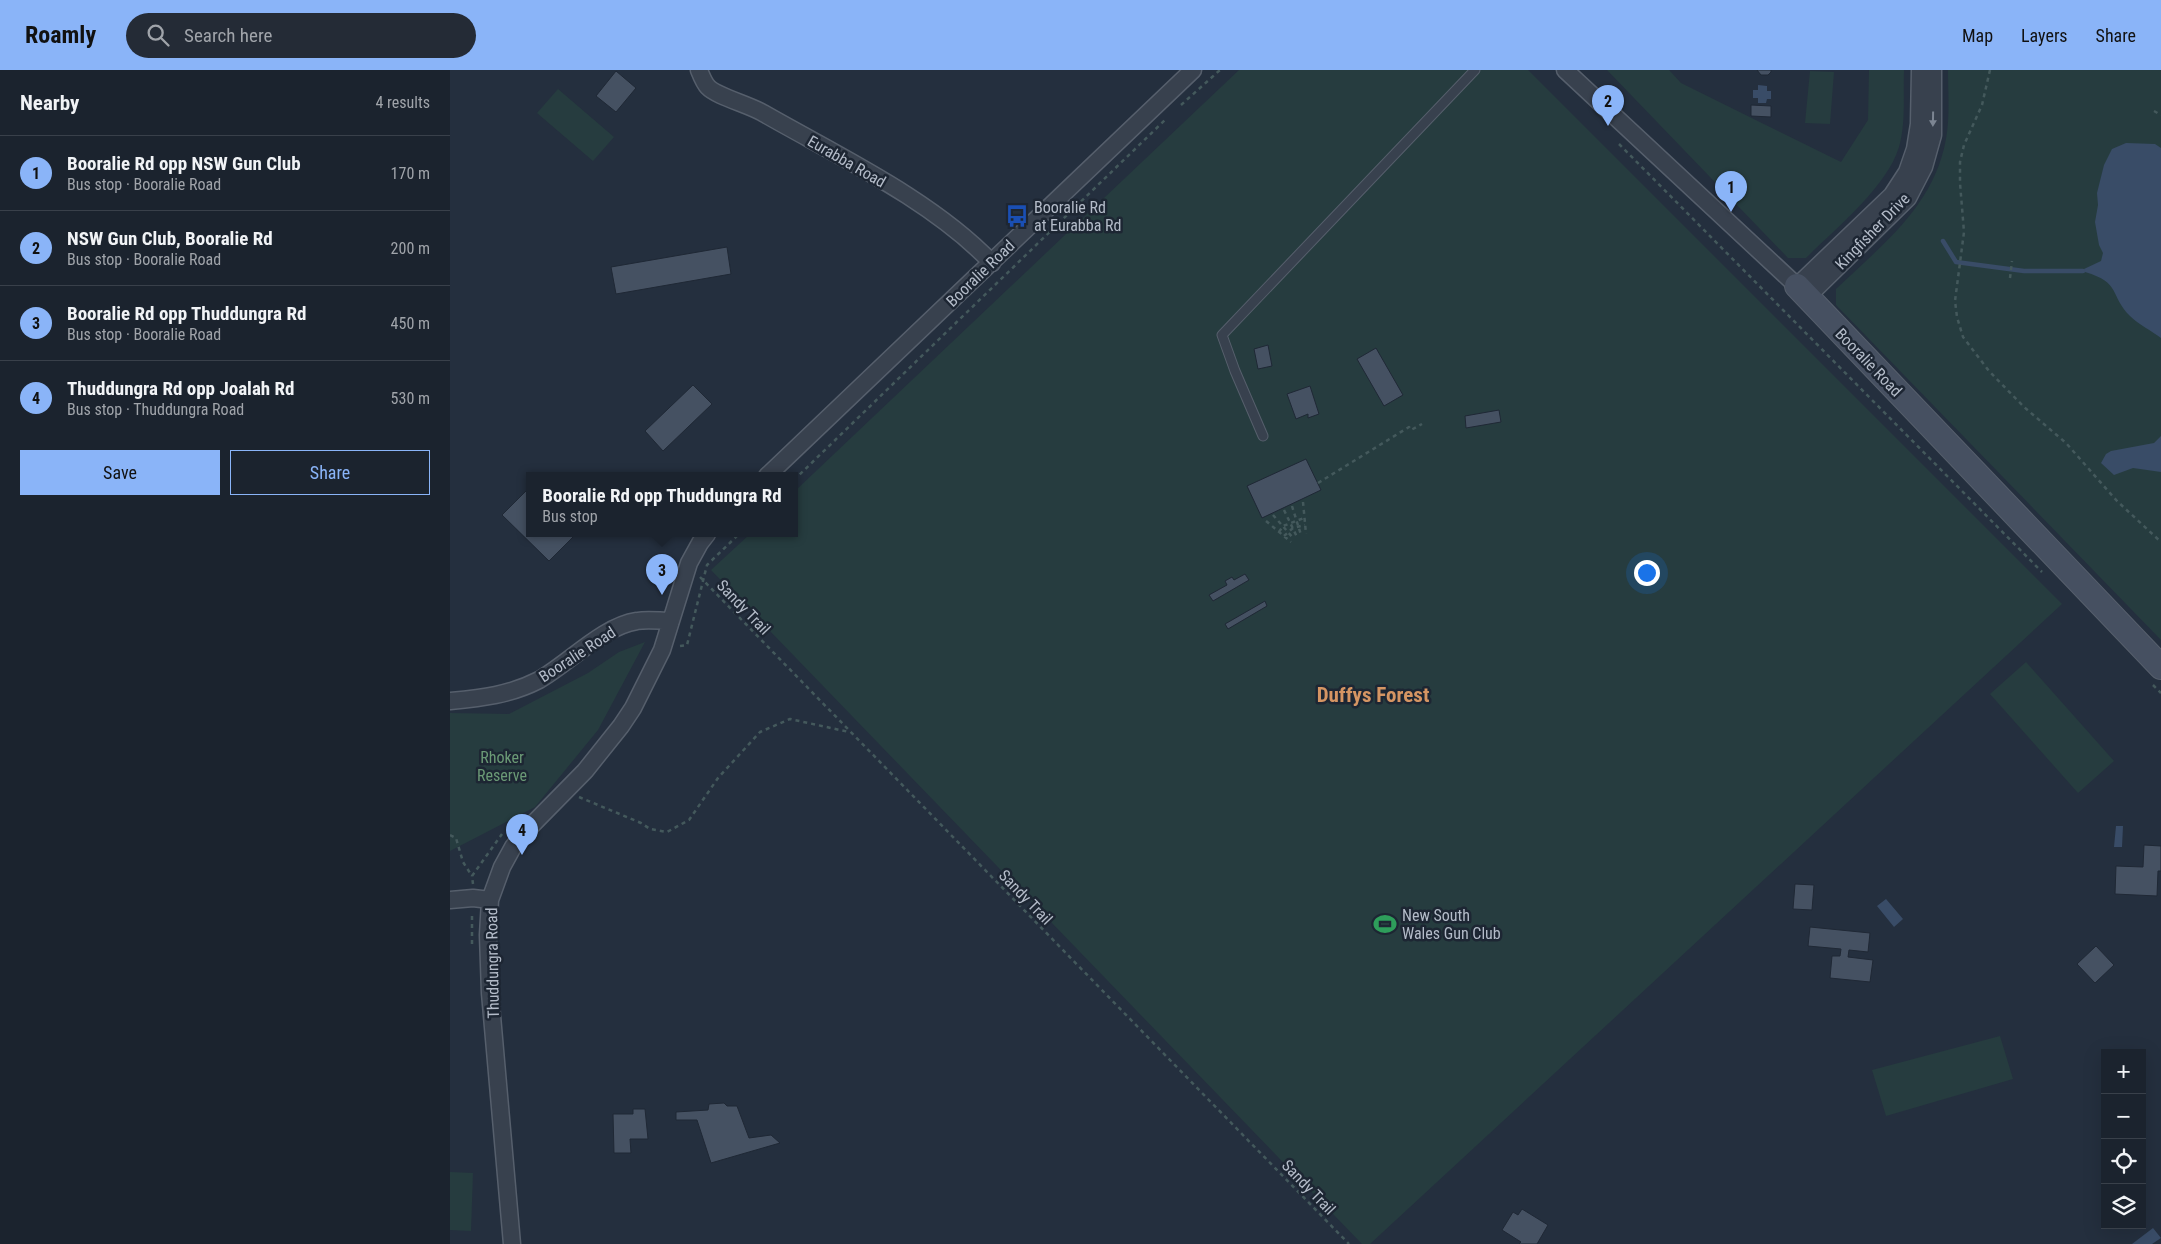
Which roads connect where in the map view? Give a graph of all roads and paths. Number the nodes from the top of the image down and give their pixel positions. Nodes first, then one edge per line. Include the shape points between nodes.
1 (699, 70) edge
2 (1193, 70) edge
3 (1220, 70) edge
4 (1475, 70) edge
5 (1565, 70) edge
6 (1920, 70) edge
7 (1933, 70) edge
8 (1990, 70) edge
9 (1179, 107) dead end
10 (2154, 111) dead end
11 (1172, 114) dead end
12 (2161, 115) edge
13 (1616, 140) dead end
14 (2012, 261) dead end
15 (992, 263) junction
16 (2010, 278) dead end
17 (1802, 291) junction
18 (1422, 424) dead end
19 (1263, 436) dead end
20 (771, 472) edge
21 (798, 476) edge
22 (1318, 483) dead end
23 (1303, 502) dead end
24 (1292, 506) dead end
25 (1284, 510) dead end
26 (1273, 515) dead end
27 (1304, 518) junction
28 (1296, 520) junction
29 (1266, 521) dead end
30 (1290, 523) junction
31 (1305, 525) junction
32 (1283, 526) junction
33 (1298, 526) junction
34 (1293, 528) junction
35 (1279, 532) junction
36 (1288, 532) junction
37 (1306, 534) dead end
38 (1302, 535) dead end
39 (1284, 536) junction
40 (1297, 536) dead end
41 (705, 537) edge
42 (736, 537) edge
43 (1294, 539) dead end
44 (1291, 542) dead end
45 (2161, 542) edge
46 (689, 563) junction
47 (2042, 573) dead end
48 (703, 581) junction
49 (671, 620) junction
50 (662, 650) junction
51 (2154, 673) edge
52 (2161, 693) edge
53 (450, 701) edge
54 (850, 732) junction
55 (566, 792) junction
56 (505, 832) dead end
57 (450, 835) edge
58 (472, 876) junction
59 (473, 898) junction
60 (450, 900) edge
61 (490, 900) junction
62 (472, 950) dead end
63 (512, 1244) edge
64 (1349, 1244) edge

1 - 15 street, Eurabba Road via 708,88 754,108 908,196 976,246
2 - 15 street, Booralie Road
3 - 9 path
4 - 19 lane via 1222,335
5 - 17 street, Booralie Road
6 - 17 street, Kingfisher Drive via 1919,124 1907,172 1892,195
7 -> 17 street, Kingfisher Drive via 1933,135 1924,167 1908,198
8 - 45 path via 1982,106 1961,155 1964,232 1955,301 1963,337 2013,396 2066,443 2125,509
10 - 12 path
11 - 21 path
13 - 47 path
14 - 16 path
15 - 20 street, Booralie Road
17 - 51 street, Booralie Road
18 - 22 path via 1411,430 1409,427
23 - 27 path
24 - 28 path
25 - 30 path
26 - 32 path
27 - 28 path
27 - 31 path
28 - 30 path
28 - 33 path
29 - 35 path
30 - 32 path
30 - 34 path
31 - 33 path
31 - 37 path
32 - 35 path
32 - 36 path
33 - 34 path
33 - 38 path
34 - 36 path
34 - 40 path
35 - 39 path
36 - 39 path
36 - 43 path
39 - 44 path
41 - 46 street
42 - 48 path via 707,565
46 - 48 path, Sandy Trail
46 - 49 street
48 - 50 path via 686,645
48 - 54 path, Sandy Trail
49 - 50 street, Thuddungra Road
49 - 53 street, Booralie Road via 626,624 553,672 518,690 490,698
50 - 55 street, Thuddungra Road via 621,726
51 - 52 path
54 - 55 path via 790,718 760,732 718,778 689,820 667,832 650,829
54 - 64 path, Sandy Trail
55 - 61 street, Thuddungra Road via 513,847
56 - 58 path
57 - 58 path via 456,838 463,862
58 - 59 path
59 - 60 street
59 - 61 street
59 - 62 path
61 - 63 street, Thuddungra Road via 490,993

